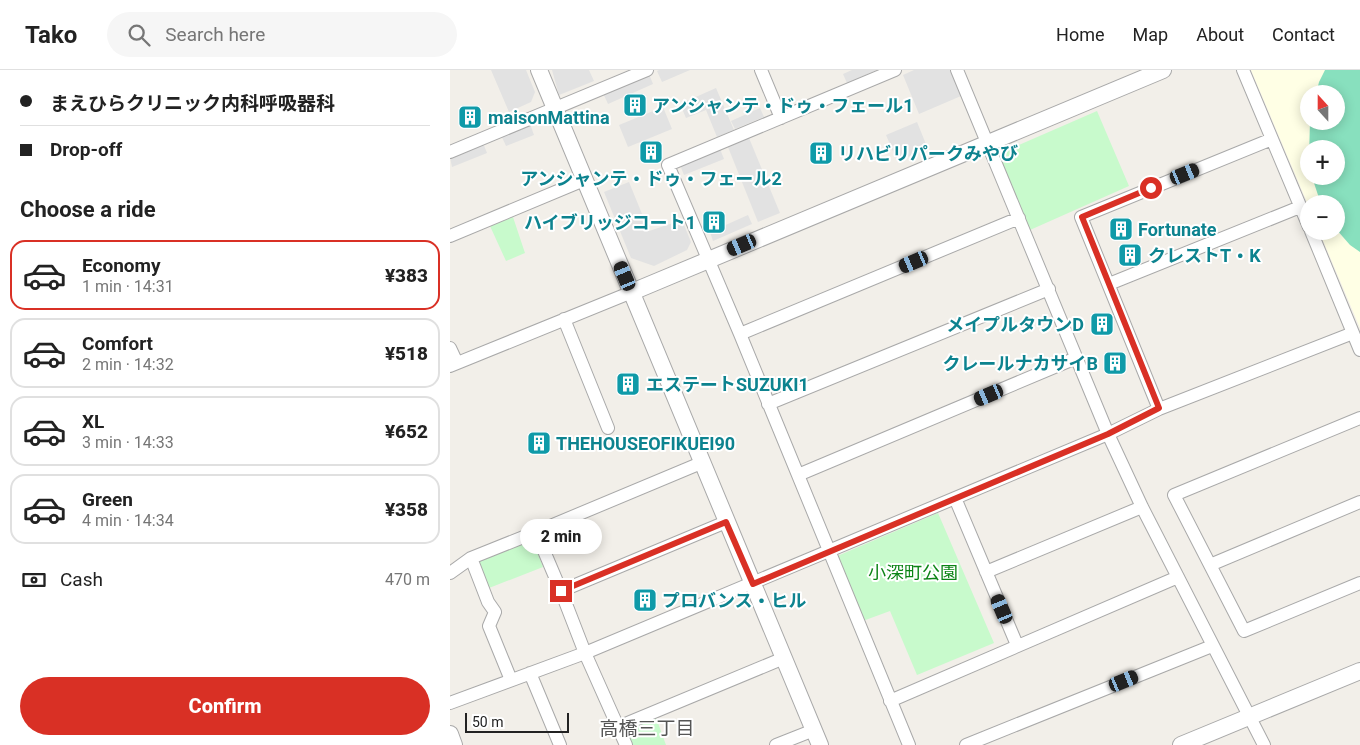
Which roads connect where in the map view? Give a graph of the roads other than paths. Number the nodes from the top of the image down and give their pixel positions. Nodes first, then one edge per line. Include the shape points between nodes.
1 (539, 70) edge
2 (647, 70) edge
3 (761, 70) edge
4 (895, 70) edge
5 (957, 70) edge
6 (1163, 70) edge
7 (1243, 70) edge
8 (555, 108) junction
9 (781, 118) junction
10 (1272, 139) junction
11 (987, 143) junction
12 (451, 148) edge
13 (584, 180) junction
14 (1300, 206) joint
15 (1019, 218) junction
16 (450, 236) edge
17 (1315, 240) edge
18 (707, 259) junction
19 (1109, 284) junction
20 (1049, 289) junction
21 (632, 292) junction
22 (564, 319) junction
23 (1352, 333) junction
24 (740, 334) junction
25 (450, 348) edge
26 (1360, 350) edge
27 (1076, 358) junction
28 (453, 365) edge
29 (768, 404) junction
30 (1159, 408) junction
31 (1360, 418) edge
32 (608, 428) dead end
33 (1108, 434) junction
34 (701, 462) junction
35 (798, 474) junction
36 (955, 498) junction
37 (1360, 502) edge
38 (1142, 507) junction
39 (726, 522) junction
40 (536, 532) junction
41 (828, 551) junction
42 (471, 558) junction
43 (1210, 565) junction
44 (986, 572) junction
45 (450, 573) edge
46 (1178, 577) junction
47 (1360, 583) edge
48 (753, 584) junction
49 (561, 591) junction
50 (1017, 645) junction
51 (1212, 646) junction
52 (585, 653) junction
53 (784, 658) junction
54 (1360, 671) edge
55 (530, 673) junction
56 (511, 680) junction
57 (890, 701) junction
58 (450, 703) edge
59 (1249, 717) junction
60 (618, 726) junction
61 (450, 734) edge
62 (817, 738) edge
63 (454, 745) edge
64 (560, 745) edge
65 (626, 745) edge
66 (776, 745) edge
67 (909, 745) edge
68 (966, 745) edge
69 (1182, 745) edge
70 (1264, 745) edge

1 - 8 street
2 - 8 street
3 - 9 street
4 - 9 street
5 - 11 street
6 - 11 street
7 - 10 street
8 - 12 street
8 - 13 street
9 - 18 street via 668,166
10 - 14 street
10 - 19 street via 1082,217
11 - 15 street
11 - 18 street
13 - 16 street
13 - 21 street
14 - 19 street
15 - 20 street
15 - 24 street
17 - 23 street
18 - 21 street
18 - 24 street
19 - 30 street
20 - 27 street
20 - 29 street
21 - 22 street
21 - 34 street
22 - 28 street
22 - 32 street
23 - 26 street
23 - 30 street
24 - 29 street
25 - 28 street
27 - 33 street
27 - 35 street
29 - 35 street
30 - 33 street
31 - 43 street via 1174,495
33 - 36 street
33 - 38 street
34 - 39 street
34 - 40 street
35 - 41 street
36 - 41 street
36 - 44 street
37 - 43 street
38 - 44 street
38 - 46 street
39 - 48 street
39 - 49 street
40 - 42 street
40 - 49 street
41 - 48 street
41 - 57 street
42 - 45 street
42 - 56 street via 495,612 489,626
43 - 47 street via 1244,631
44 - 50 street
46 - 50 street
46 - 51 street
48 - 52 street
48 - 53 street
49 - 52 street
50 - 57 street
51 - 59 street
51 - 68 street
52 - 55 street
52 - 60 street
53 - 60 street
53 - 62 street
54 - 59 street
55 - 56 street
55 - 64 street
56 - 58 street
57 - 67 street
59 - 69 street
59 - 70 street
60 - 65 street
61 - 63 street
62 - 66 street

